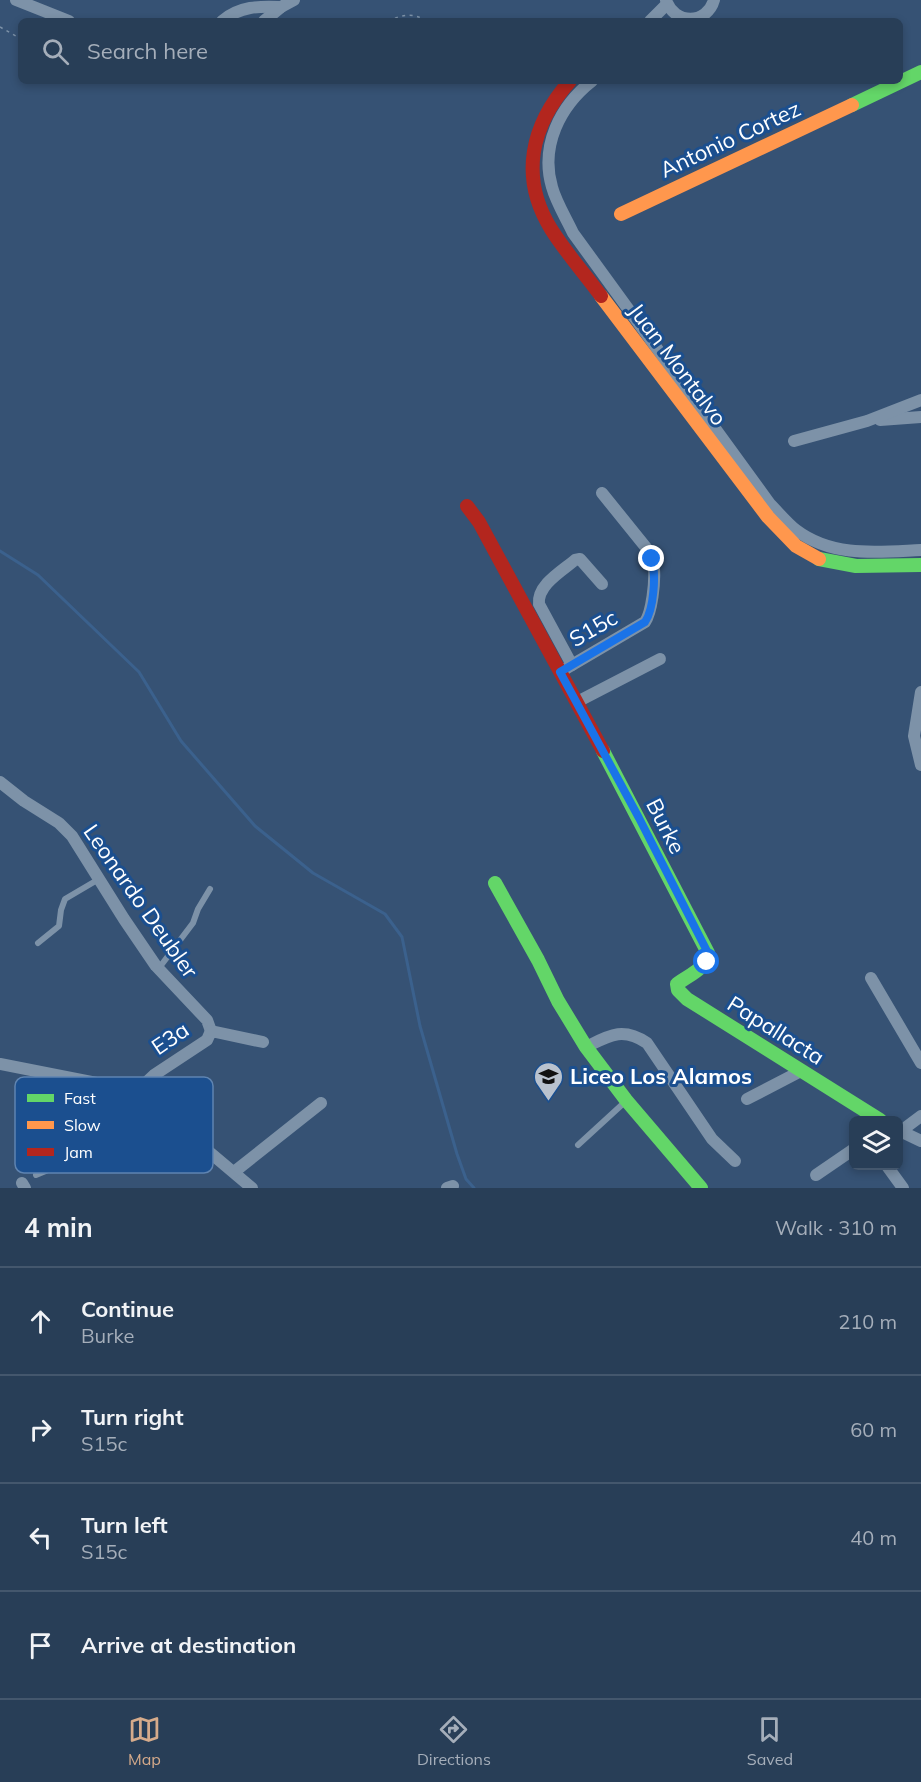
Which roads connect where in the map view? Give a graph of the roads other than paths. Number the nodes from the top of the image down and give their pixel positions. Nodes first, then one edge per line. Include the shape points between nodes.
1 (16, 0) edge
2 (294, 0) edge
3 (714, 0) edge
4 (667, 2) edge
5 (281, 7) junction
6 (61, 18) edge
7 (226, 18) edge
8 (268, 18) edge
9 (653, 18) edge
10 (676, 18) edge
11 (698, 18) edge
12 (921, 72) edge
13 (903, 81) edge
14 (567, 84) edge
15 (589, 84) edge
16 (896, 84) edge
17 (621, 214) dead end
18 (921, 400) edge
19 (921, 417) edge
20 (867, 421) junction
21 (794, 441) dead end
22 (602, 493) dead end
23 (757, 496) junction
24 (467, 506) dead end
25 (921, 550) edge
26 (921, 565) edge
27 (602, 584) dead end
28 (660, 659) dead end
29 (566, 668) junction
30 (921, 692) edge
31 (578, 702) junction
32 (921, 765) edge
33 (0, 782) edge
34 (100, 879) junction
35 (495, 884) dead end
36 (210, 889) dead end
37 (38, 943) dead end
38 (158, 968) junction
39 (872, 978) dead end
40 (678, 990) joint
41 (211, 1030) junction
42 (263, 1042) dead end
43 (586, 1047) junction
44 (921, 1063) edge
45 (0, 1064) edge
46 (801, 1071) junction
47 (66, 1077) edge
48 (152, 1077) edge
49 (747, 1099) dead end
50 (626, 1100) junction
51 (321, 1103) dead end
52 (853, 1104) junction
53 (859, 1116) edge
54 (873, 1116) edge
55 (921, 1116) edge
56 (903, 1129) edge
57 (903, 1132) edge
58 (921, 1141) edge
59 (578, 1145) dead end
60 (849, 1152) edge
61 (213, 1155) edge
62 (735, 1161) dead end
63 (890, 1170) edge
64 (234, 1172) junction
65 (41, 1173) edge
66 (36, 1175) dead end
67 (816, 1175) dead end
68 (252, 1188) edge
69 (701, 1188) edge
70 (903, 1188) edge

1 - 6 street
2 - 5 street
3 - 11 street via 707,14
4 - 9 street
4 - 10 street
5 - 7 street via 253,6
5 - 8 street
12 - 13 street, Antonio Cortez
14 - 23 street, Juan Montalvo via 543,116 532,169 536,196 551,229
15 - 23 street, Juan Montalvo via 562,111 554,129 548,155 551,186 573,233
16 - 17 street, Antonio Cortez
18 - 20 street
19 - 20 street
20 - 21 street
22 - 29 street, S15c via 652,559 650,612 645,622
23 - 25 street, Juan Montalvo via 796,530 827,547 859,553
23 - 26 street, Juan Montalvo via 771,522 794,544 819,559 857,566
24 - 29 street, Burke
27 - 29 street via 584,562 574,560 538,596
28 - 31 street
29 - 31 street, Burke
30 - 32 street via 914,736
31 - 40 street, Burke via 708,953 703,967 682,979
33 - 34 street, Leonardo Deubler via 59,823
34 - 37 lane via 65,899 59,926
34 - 38 street, Leonardo Deubler
35 - 43 street
36 - 38 lane via 193,923
38 - 41 street, Leonardo Deubler via 207,1020
39 - 44 street
40 - 46 street, Papallacta
41 - 42 street, E3a
41 - 48 street, E3a via 207,1040
43 - 50 street
43 - 62 street via 623,1032 647,1042 712,1139
45 - 47 street
46 - 49 street
46 - 52 street, Papallacta
50 - 59 lane
50 - 69 street
51 - 64 street
52 - 53 street
52 - 54 street, Papallacta
55 - 56 street
57 - 58 street
60 - 67 street
61 - 64 street
63 - 70 street
64 - 68 street
65 - 66 lane

